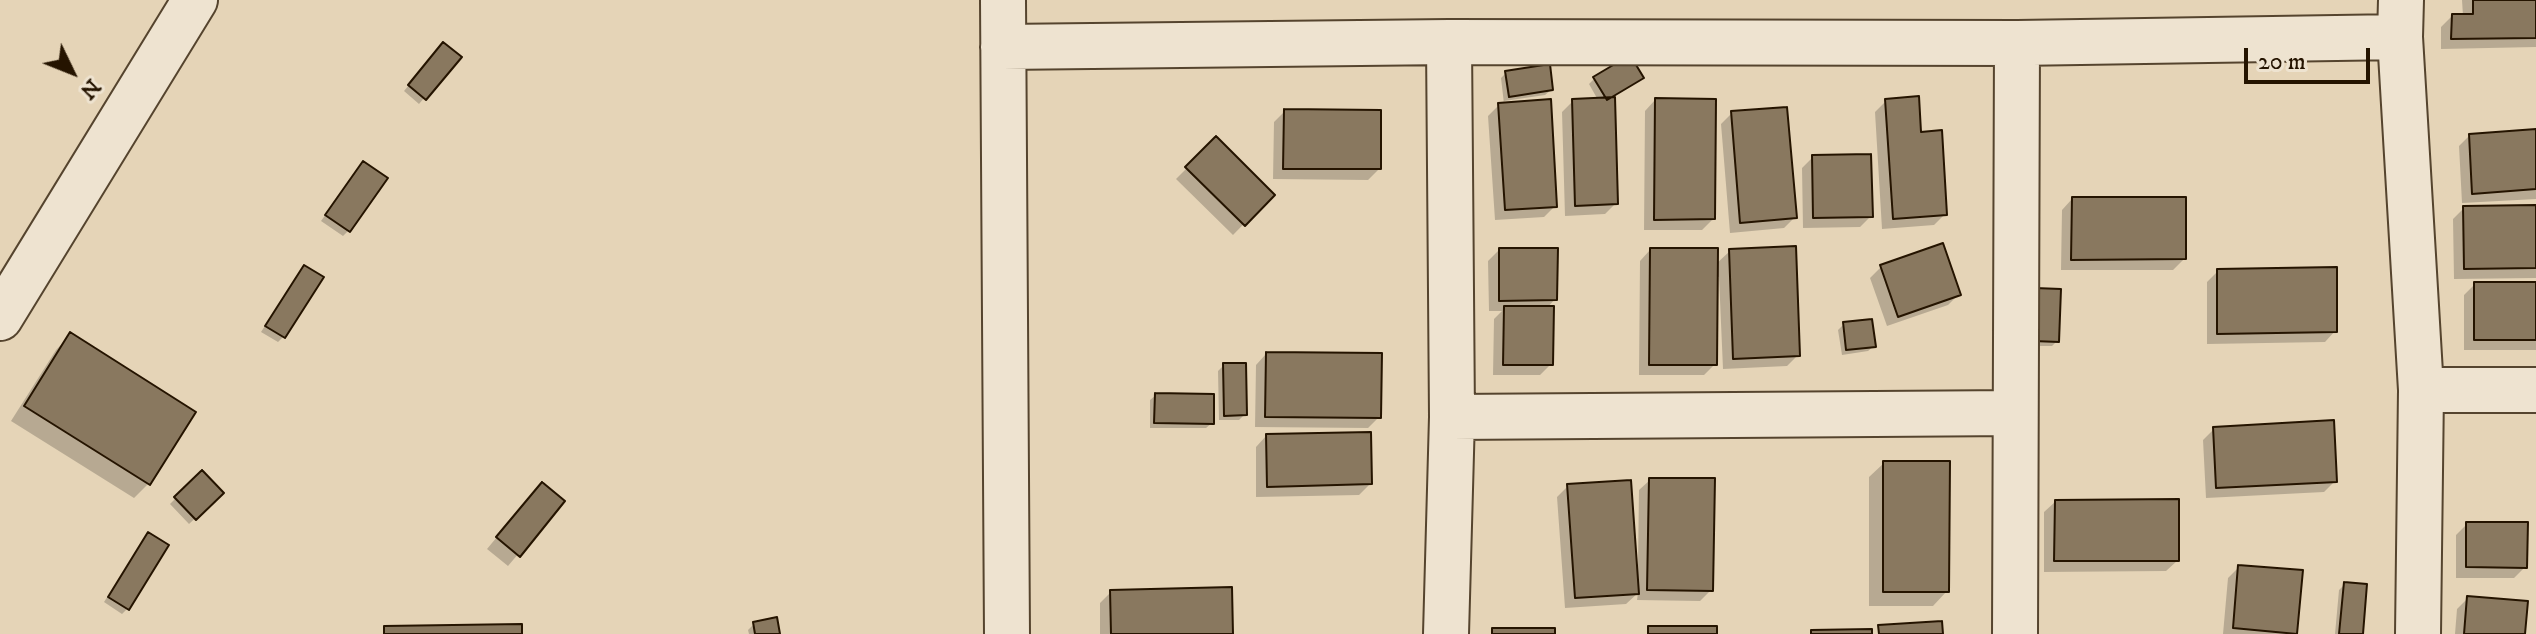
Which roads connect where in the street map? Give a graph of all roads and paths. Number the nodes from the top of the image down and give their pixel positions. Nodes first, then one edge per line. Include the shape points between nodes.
1 (195, 0) edge
2 (1003, 0) edge
3 (2400, 18) edge
4 (1449, 42) junction
5 (2017, 43) junction
6 (1003, 47) junction
7 (0, 318) edge
8 (2421, 390) junction
9 (2536, 390) edge
10 (2015, 413) junction
11 (1452, 417) junction
12 (1007, 634) edge
13 (1446, 634) edge
14 (2015, 634) edge
15 (2418, 634) edge

1 - 7 street
2 - 6 street
3 - 5 street
3 - 8 street
4 - 5 street
4 - 6 street
4 - 11 street
5 - 10 street
6 - 12 street
8 - 9 street
8 - 15 street
10 - 11 street
10 - 14 street
11 - 13 street

